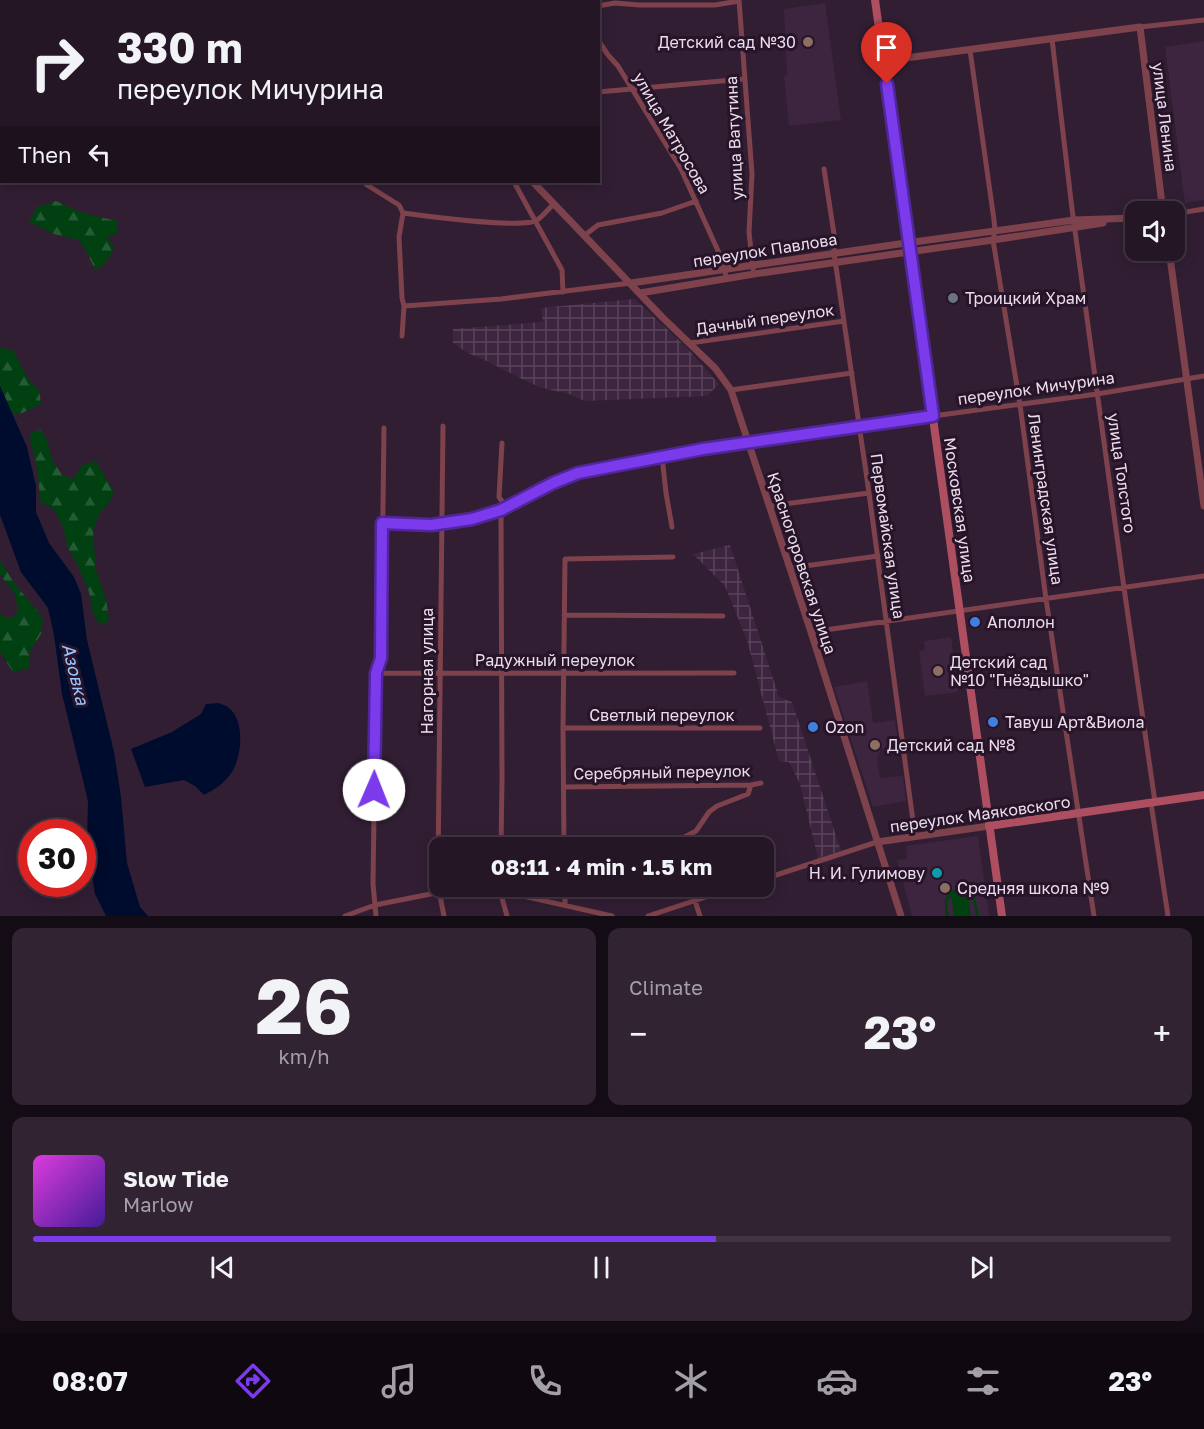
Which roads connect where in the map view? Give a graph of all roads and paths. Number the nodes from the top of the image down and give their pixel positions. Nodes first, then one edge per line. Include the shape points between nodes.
1 (875, 0) edge
2 (739, 1) edge
3 (715, 2) edge
4 (600, 6) edge
5 (1204, 20) edge
6 (1140, 27) junction
7 (1052, 39) junction
8 (600, 43) edge
9 (970, 50) junction
10 (883, 61) junction
11 (744, 79) junction
12 (632, 88) junction
13 (600, 92) edge
14 (824, 168) dead end
15 (366, 183) edge
16 (515, 183) edge
17 (534, 183) edge
18 (696, 201) junction
19 (1163, 201) edge
20 (554, 204) junction
21 (1204, 209) edge
22 (1185, 212) edge
23 (403, 213) junction
24 (1125, 219) edge
25 (536, 221) junction
26 (1075, 224) junction
27 (995, 231) junction
28 (585, 235) junction
29 (993, 240) junction
30 (908, 242) junction
31 (910, 252) junction
32 (834, 253) junction
33 (1170, 261) edge
34 (836, 262) junction
35 (725, 270) junction
36 (753, 270) junction
37 (726, 278) junction
38 (631, 283) junction
39 (563, 291) junction
40 (640, 293) junction
41 (405, 306) junction
42 (844, 321) junction
43 (402, 336) dead end
44 (690, 343) junction
45 (852, 373) junction
46 (1204, 376) edge
47 (1186, 379) junction
48 (731, 390) junction
49 (1097, 394) junction
50 (1020, 405) junction
51 (933, 416) junction
52 (443, 426) dead end
53 (859, 426) junction
54 (384, 428) dead end
55 (502, 443) dead end
56 (748, 443) junction
57 (662, 456) junction
58 (869, 493) junction
59 (769, 506) junction
60 (1204, 506) edge
61 (504, 509) junction
62 (382, 523) junction
63 (442, 524) junction
64 (672, 527) dead end
65 (878, 556) junction
66 (673, 557) dead end
67 (790, 568) junction
68 (1204, 576) edge
69 (1124, 588) junction
70 (1046, 599) junction
71 (960, 612) junction
72 (564, 615) junction
73 (723, 616) dead end
74 (886, 622) junction
75 (811, 632) junction
76 (441, 672) junction
77 (376, 673) junction
78 (734, 673) dead end
79 (502, 674) junction
80 (564, 674) junction
81 (563, 728) junction
82 (760, 728) dead end
83 (760, 783) dead end
84 (751, 785) junction
85 (564, 787) junction
86 (1204, 795) edge
87 (1153, 802) junction
88 (1079, 813) junction
89 (989, 826) junction
90 (915, 836) junction
91 (439, 837) edge
92 (501, 837) edge
93 (564, 837) edge
94 (685, 837) edge
95 (877, 842) junction
96 (774, 876) edge
97 (429, 893) edge
98 (440, 897) edge
99 (502, 897) edge
100 (532, 897) edge
101 (565, 897) edge
102 (707, 897) edge
103 (695, 901) junction
104 (375, 905) junction
105 (565, 905) junction
106 (573, 907) junction
107 (345, 916) edge
108 (376, 916) edge
109 (444, 916) edge
110 (507, 916) edge
111 (573, 916) edge
112 (612, 916) edge
113 (648, 916) edge
114 (700, 916) edge
115 (901, 916) edge
116 (1002, 916) edge
117 (1094, 916) edge
118 (1168, 916) edge

1 - 10 main road, Московская улица
2 - 3 street
2 - 11 street, улица Ватутина
3 - 4 street
5 - 6 street
6 - 7 street
6 - 19 street, улица Ленина
7 - 9 street
7 - 26 street, улица Толстого
8 - 12 street, улица Матросова
9 - 10 street
9 - 27 street, Ленинградская улица
10 - 30 main road, Московская улица
11 - 12 street
11 - 36 street, улица Ватутина via 752,174 749,232
12 - 13 street
12 - 18 street, улица Матросова
14 - 32 street, Первомайская улица
15 - 23 street via 399,205
16 - 25 street
17 - 20 street, Красногоровская улица
18 - 28 street via 662,213 598,225
18 - 35 street, улица Матросова
20 - 25 street
20 - 28 street, Красногоровская улица
21 - 22 street
23 - 25 street via 475,221
23 - 41 street via 399,237
24 - 26 street, переулок Павлова
25 - 39 street via 562,270
26 - 27 street, переулок Павлова
26 - 29 street, переулок Павлова
26 - 49 street, улица Толстого
27 - 29 street, Ленинградская улица
27 - 30 street, переулок Павлова
28 - 38 street, Красногоровская улица
29 - 31 street, переулок Павлова
29 - 50 street, Ленинградская улица
30 - 31 main road, Московская улица
30 - 32 street, переулок Павлова
31 - 34 street, переулок Павлова
31 - 51 main road, Московская улица
32 - 34 street, Первомайская улица
32 - 36 street, переулок Павлова
33 - 47 street
34 - 36 street, переулок Павлова
34 - 42 street, Первомайская улица
35 - 36 street, переулок Павлова
35 - 37 street, улица Матросова
35 - 38 street, переулок Павлова
36 - 37 street, переулок Павлова
37 - 40 street, переулок Павлова
38 - 39 street, переулок Павлова
38 - 40 street, Красногоровская улица
39 - 41 street, переулок Павлова
40 - 44 street, Красногоровская улица
41 - 43 street
42 - 44 street, Дачный переулок
42 - 45 street, Первомайская улица
44 - 48 street, Красногоровская улица
45 - 48 street
45 - 53 street, Первомайская улица
46 - 47 street, переулок Мичурина
47 - 49 street, переулок Мичурина
47 - 60 street
48 - 56 street, Красногоровская улица
49 - 50 street, переулок Мичурина
49 - 69 street, улица Толстого
50 - 51 street, переулок Мичурина
50 - 70 street, Ленинградская улица
51 - 53 street, переулок Мичурина
51 - 71 main road, Московская улица
52 - 63 street, Нагорная улица
53 - 56 street, переулок Мичурина
53 - 58 street, Первомайская улица
54 - 62 street
55 - 61 street via 499,497
56 - 57 street, переулок Мичурина
56 - 59 street, Красногоровская улица
57 - 61 street, переулок Мичурина via 578,473
57 - 64 street
58 - 59 street
58 - 65 street, Первомайская улица
59 - 67 street, Красногоровская улица
61 - 63 street, переулок Мичурина
61 - 79 street
62 - 63 street, переулок Мичурина
62 - 77 street via 381,658
63 - 76 street, Нагорная улица
65 - 67 street
65 - 74 street, Первомайская улица
66 - 72 street via 565,559
67 - 75 street, Красногоровская улица
68 - 69 street
69 - 70 street
69 - 87 street, улица Толстого
70 - 71 street
70 - 88 street, Ленинградская улица
71 - 74 street
71 - 89 main road, Московская улица
72 - 73 street
72 - 80 street
74 - 75 street
74 - 90 street, Первомайская улица
75 - 95 street, Красногоровская улица
76 - 77 street, Радужный переулок
76 - 79 street, Радужный переулок
76 - 91 street, Нагорная улица
77 - 104 street
78 - 80 street, Радужный переулок
79 - 80 street, Радужный переулок
79 - 92 street
80 - 81 street
81 - 82 street, Светлый переулок
81 - 85 street
83 - 84 street, Серебряный переулок
84 - 85 street, Серебряный переулок
84 - 94 street via 748,794 717,806 696,831
85 - 93 street
86 - 87 main road, переулок Маяковского
87 - 88 main road, переулок Маяковского
87 - 118 street, улица Толстого
88 - 89 main road, переулок Маяковского
88 - 117 street, Ленинградская улица
89 - 90 street, переулок Маяковского
89 - 116 main road, Московская улица
90 - 95 street, переулок Маяковского
95 - 96 street, переулок Маяковского
95 - 115 street, Красногоровская улица
97 - 104 street
98 - 109 street, Нагорная улица
99 - 110 street
100 - 105 street
101 - 105 street
102 - 103 street
103 - 113 street
103 - 114 street
104 - 107 street
104 - 108 street
105 - 106 street
106 - 111 street
106 - 112 street

